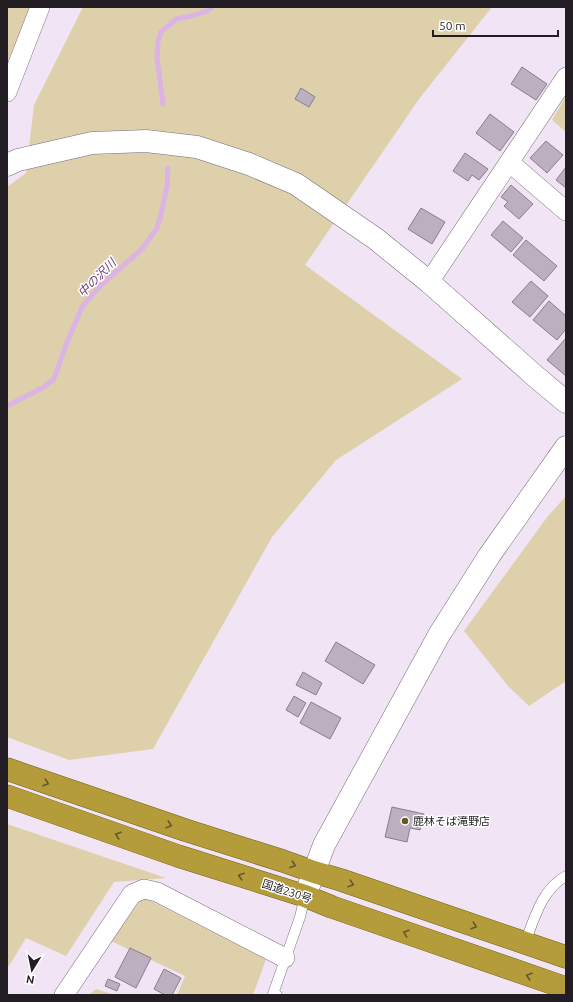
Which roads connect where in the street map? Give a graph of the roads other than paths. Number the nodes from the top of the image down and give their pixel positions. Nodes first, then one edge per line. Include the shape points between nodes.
1 (40, 7) edge
2 (566, 76) edge
3 (7, 92) edge
4 (509, 162) junction
5 (7, 165) edge
6 (566, 211) edge
7 (429, 282) junction
8 (566, 402) edge
9 (566, 447) edge
10 (8, 769) edge
11 (7, 796) edge
12 (314, 872) junction
13 (566, 876) edge
14 (305, 896) junction
15 (525, 943) junction
16 (566, 957) edge
17 (285, 958) junction
18 (566, 988) edge
19 (64, 995) edge
20 (274, 995) edge

1 - 3 street
2 - 4 street
4 - 6 street
4 - 7 street
5 - 7 street via 18,160 92,143 146,141 197,148 249,164 296,184 376,239
7 - 8 street
9 - 12 street via 489,556 439,635 324,845
10 -> 12 highway
14 -> 11 highway, 国道230号 via 178,856
12 - 14 street
12 -> 15 highway
13 - 15 lane via 550,889 535,914
14 - 17 lane
18 -> 14 highway, 国道230号
15 - 16 highway
17 - 19 street via 157,892 144,888 132,894
17 - 20 lane

